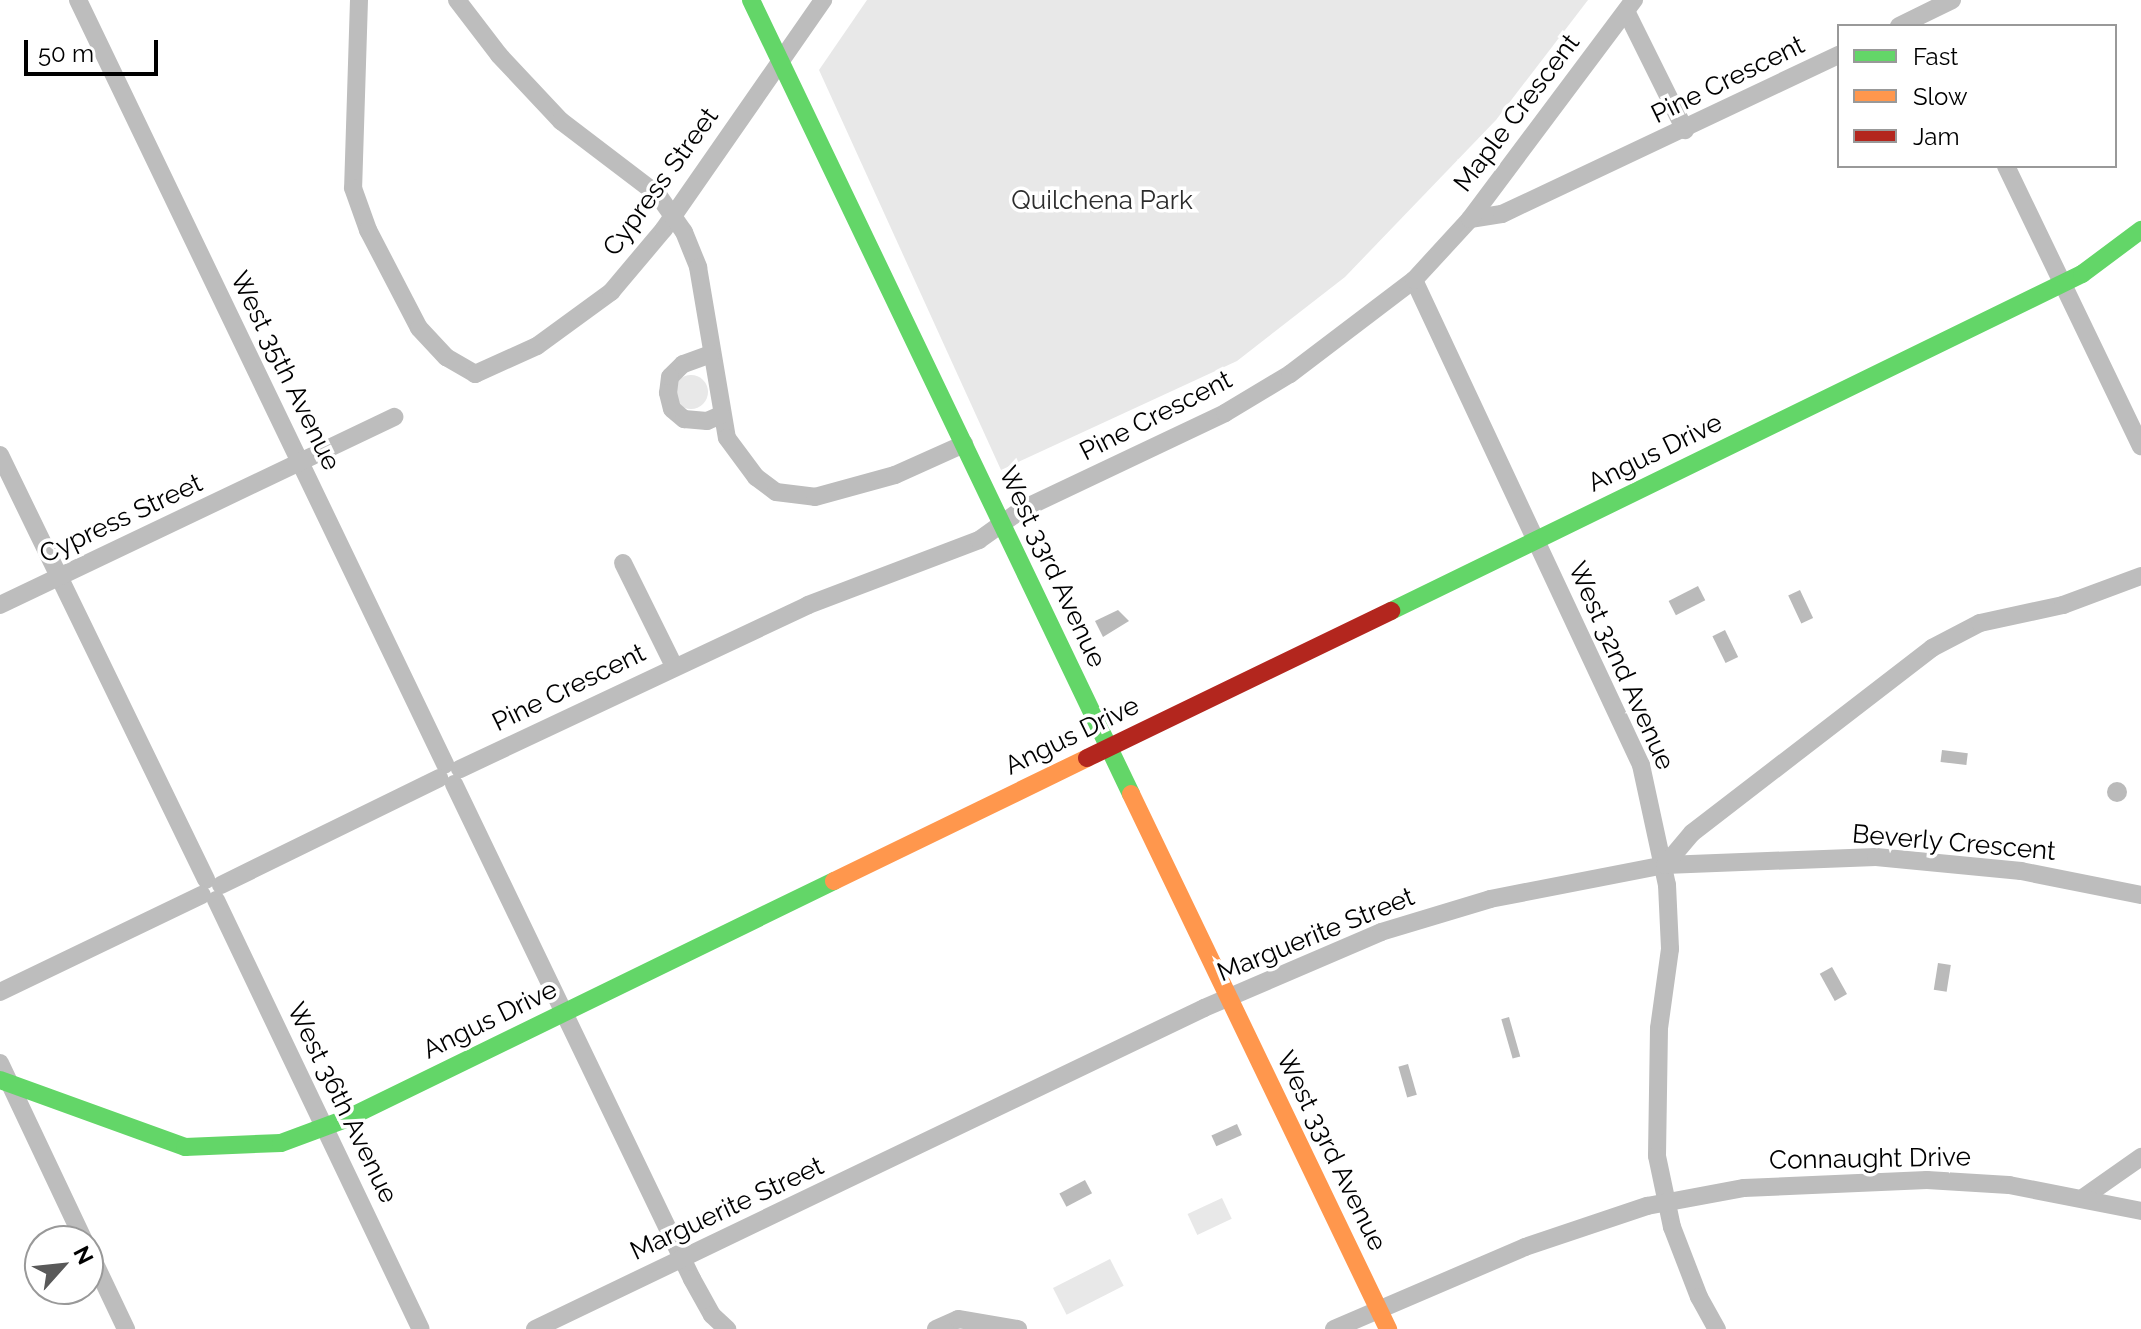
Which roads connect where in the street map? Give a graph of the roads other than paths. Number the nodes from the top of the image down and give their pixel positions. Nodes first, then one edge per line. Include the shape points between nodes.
1 (78, 0) edge
2 (359, 0) edge
3 (457, 0) edge
4 (751, 0) edge
5 (823, 0) edge
6 (1952, 0) edge
7 (1630, 5) edge
8 (1932, 12) edge
9 (1904, 24) edge
10 (1837, 56) edge
11 (780, 60) junction
12 (1685, 130) junction
13 (2007, 168) edge
14 (672, 216) junction
15 (1470, 219) junction
16 (2141, 230) edge
17 (1414, 280) junction
18 (2062, 283) junction
19 (711, 354) junction
20 (721, 415) junction
21 (394, 417) dead end
22 (964, 444) junction
23 (2141, 446) edge
24 (0, 455) edge
25 (300, 462) junction
26 (1002, 524) junction
27 (1535, 540) junction
28 (623, 563) dead end
29 (2141, 576) edge
30 (59, 577) junction
31 (0, 605) edge
32 (674, 666) junction
33 (1109, 747) junction
34 (449, 774) junction
35 (1665, 865) junction
36 (211, 890) junction
37 (2141, 895) edge
38 (0, 992) edge
39 (1228, 997) junction
40 (565, 1013) junction
41 (0, 1063) edge
42 (5, 1082) edge
43 (324, 1127) junction
44 (2141, 1157) edge
45 (2084, 1197) junction
46 (1666, 1202) junction
47 (2141, 1211) edge
48 (76, 1225) edge
49 (683, 1259) junction
50 (104, 1283) edge
51 (1378, 1308) junction
52 (126, 1329) edge
53 (421, 1329) edge
54 (535, 1329) edge
55 (727, 1329) edge
56 (936, 1329) edge
57 (1018, 1329) edge
58 (1334, 1329) edge
59 (1388, 1329) edge
60 (1717, 1329) edge

1 - 25 street, West 35th Avenue
2 - 14 street, Cypress Street via 353,188 397,291 446,357 475,374 537,346 611,292
3 - 14 street via 561,121 658,195
4 - 11 street, West 33rd Avenue
5 - 11 street, Cypress Street
6 - 8 street
7 - 12 street
7 - 15 street, Maple Crescent
8 - 9 street
10 - 12 street, Pine Crescent
11 - 14 street, Cypress Street
11 - 22 street, West 33rd Avenue
12 - 15 street, Pine Crescent via 1502,214
13 - 18 street
14 - 19 street via 698,267
15 - 17 street, Pine Crescent
16 - 18 street, Angus Drive
17 - 26 street, Pine Crescent via 1277,382
17 - 27 street, West 32nd Avenue
18 - 23 street
18 - 27 street, Angus Drive
19 - 20 street
19 - 20 street via 683,364 670,377 668,393 672,409 684,419 707,421
20 - 22 street via 738,458 776,492 793,496 836,493
21 - 25 street, Cypress Street
22 - 26 street, West 33rd Avenue
24 - 30 street, West 36th Avenue
25 - 30 street, Cypress Street
25 - 34 street, West 35th Avenue
26 - 32 street, Pine Crescent via 974,542 808,605
26 - 33 street, West 33rd Avenue
27 - 33 street, Angus Drive
27 - 35 street, West 32nd Avenue via 1641,765
28 - 32 street
29 - 35 street via 2063,605 1980,623 1932,648 1692,833
30 - 31 street, Cypress Street
30 - 36 street, West 36th Avenue
32 - 34 street, Pine Crescent
33 - 39 street, West 33rd Avenue
33 - 40 street, Angus Drive
34 - 36 street, Pine Crescent
34 - 40 street, West 35th Avenue
35 - 37 street, Beverly Crescent via 1876,857 2021,871
35 - 39 street, Marguerite Street via 1490,899 1395,928
35 - 46 street, West 32nd Avenue via 1670,949 1655,1102
36 - 38 street, Pine Crescent
36 - 43 street, West 36th Avenue
39 - 49 street, Marguerite Street
39 - 51 street, West 33rd Avenue
40 - 43 street, Angus Drive
40 - 49 street, West 35th Avenue
41 - 42 street
42 - 43 street, Angus Drive via 185,1147 281,1143
42 - 48 street
43 - 53 street, West 36th Avenue
44 - 45 street
45 - 46 street, Connaught Drive via 2009,1185 1837,1180
45 - 47 street, Connaught Drive
46 - 51 street, Connaught Drive via 1525,1247
46 - 60 street, West 32nd Avenue via 1699,1297
49 - 54 street, Marguerite Street
49 - 55 street, West 35th Avenue via 712,1315
50 - 52 street
51 - 58 street, Connaught Drive
51 - 59 street, West 33rd Avenue
56 - 57 street via 958,1319

